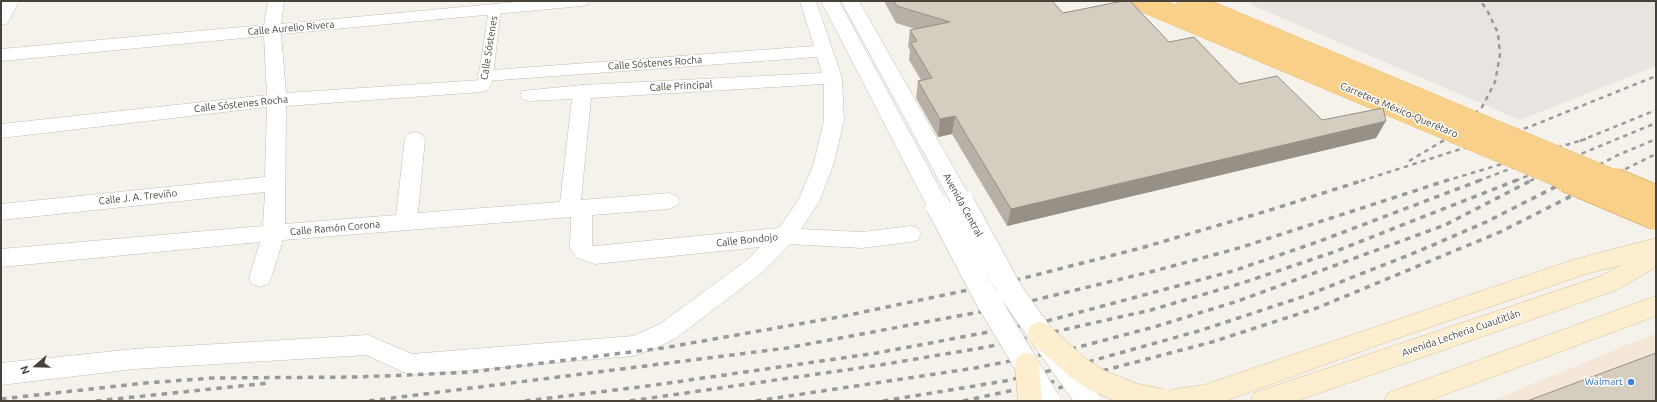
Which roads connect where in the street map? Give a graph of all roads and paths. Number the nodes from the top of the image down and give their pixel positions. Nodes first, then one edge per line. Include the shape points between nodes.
1 (11, 1) edge
2 (276, 1) edge
3 (394, 1) edge
4 (581, 1) edge
5 (808, 1) edge
6 (830, 1) edge
7 (850, 1) edge
8 (1142, 1) edge
9 (1186, 1) edge
10 (530, 3) edge
11 (495, 9) junction
12 (392, 18) junction
13 (1, 20) edge
14 (272, 29) junction
15 (824, 51) junction
16 (1, 55) edge
17 (833, 78) junction
18 (484, 80) junction
19 (582, 91) junction
20 (529, 95) dead end
21 (276, 100) junction
22 (1, 131) edge
23 (415, 139) dead end
24 (276, 183) junction
25 (1656, 197) edge
26 (669, 201) dead end
27 (576, 208) junction
28 (1, 212) edge
29 (1656, 218) edge
30 (406, 222) junction
31 (274, 232) junction
32 (910, 234) dead end
33 (785, 236) junction
34 (1656, 247) edge
35 (1656, 256) edge
36 (1, 258) edge
37 (260, 278) dead end
38 (1656, 306) edge
39 (1040, 334) junction
40 (1027, 365) junction
41 (1, 374) edge
42 (1030, 401) edge
43 (1048, 401) edge
44 (1088, 401) edge
45 (1161, 401) edge
46 (1174, 401) edge
47 (1263, 401) edge
48 (1397, 401) edge

1 - 13 street
2 - 14 street
3 - 12 street
4 - 10 street, Calle Aurelio Rivera
5 - 15 street
6 - 40 street, bridge via 986,297
7 - 39 street, Avenida Central, bridge via 1011,292
8 - 29 highway, Carretera México-Querétaro, bridge
9 - 25 highway, Carretera México-Querétaro, bridge
10 - 11 street, Calle Aurelio Rivera
11 - 12 street, Calle Aurelio Rivera
11 - 18 street, Calle Sóstenes
12 - 14 street, Calle Aurelio Rivera
14 - 16 street, Calle Aurelio Rivera
14 - 21 street
15 - 17 street
15 - 18 street, Calle Sóstenes Rocha
17 - 19 street, Calle Principal
17 - 33 street via 834,120 824,163 808,202
18 - 21 street, Calle Sóstenes Rocha
19 - 20 street, Calle Principal
19 - 27 street
21 - 22 street, Calle Sóstenes Rocha
21 - 24 street
23 - 30 street
24 - 28 street, Calle J. A. Treviño
24 - 31 street
26 - 27 street, Calle Ramón Corona
27 - 30 street, Calle Ramón Corona
27 - 33 street, Calle Bondojo via 581,248 595,255
30 - 31 street, Calle Ramón Corona
31 - 36 street, Calle Ramón Corona
31 - 37 street
32 - 33 street, Calle Bondojo via 862,240
33 - 41 street via 755,266 668,331 633,346 410,365 368,345 134,359
34 - 46 main road via 1584,265 1204,397
35 - 47 main road, Avenida Lecheria Cuautitlán via 1609,283
38 - 48 main road
39 - 44 street, Avenida Central, bridge
39 - 45 main road, bridge via 1077,367 1096,380 1133,395
40 - 42 main road, bridge
40 - 43 street, bridge

